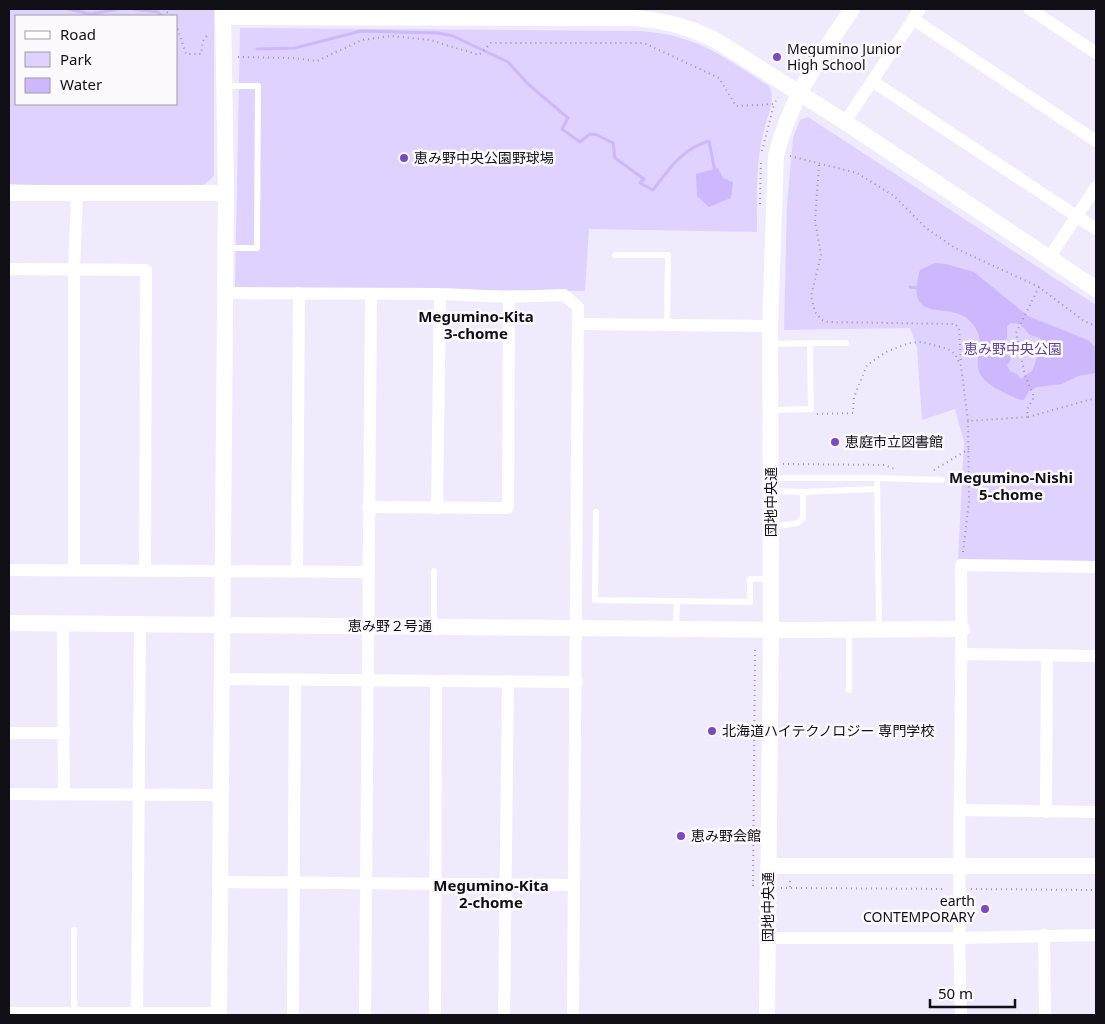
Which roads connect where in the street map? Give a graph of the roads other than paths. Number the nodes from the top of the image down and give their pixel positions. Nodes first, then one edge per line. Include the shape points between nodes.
1 (852, 9) edge
2 (1030, 9) edge
3 (296, 12) edge
4 (369, 13) edge
5 (441, 13) edge
6 (515, 13) edge
7 (587, 13) edge
8 (916, 14) edge
9 (220, 18) edge
10 (1096, 53) edge
11 (872, 81) junction
12 (224, 86) junction
13 (795, 98) junction
14 (845, 122) junction
15 (1096, 141) edge
16 (1096, 187) edge
17 (9, 193) edge
18 (226, 193) junction
19 (77, 195) junction
20 (1077, 216) junction
21 (1096, 228) edge
22 (224, 248) junction
23 (615, 255) dead end
24 (1049, 258) junction
25 (9, 269) edge
26 (74, 269) junction
27 (1096, 289) edge
28 (223, 293) junction
29 (299, 293) junction
30 (371, 294) junction
31 (440, 294) junction
32 (509, 297) junction
33 (580, 324) junction
34 (667, 325) junction
35 (770, 326) junction
36 (810, 343) junction
37 (846, 343) dead end
38 (770, 344) junction
39 (771, 410) junction
40 (877, 478) junction
41 (942, 480) dead end
42 (771, 484) junction
43 (877, 489) junction
44 (803, 492) junction
45 (368, 507) junction
46 (437, 508) junction
47 (596, 512) dead end
48 (771, 527) junction
49 (1096, 566) edge
50 (74, 569) junction
51 (145, 569) junction
52 (9, 570) edge
53 (297, 570) junction
54 (434, 570) dead end
55 (222, 571) junction
56 (369, 572) junction
57 (771, 579) junction
58 (677, 601) junction
59 (9, 623) edge
60 (63, 625) junction
61 (140, 625) junction
62 (221, 625) junction
63 (367, 625) junction
64 (434, 626) junction
65 (577, 627) junction
66 (676, 628) junction
67 (771, 629) junction
68 (879, 629) junction
69 (962, 629) junction
70 (849, 630) junction
71 (962, 654) junction
72 (1047, 655) junction
73 (1096, 656) edge
74 (221, 679) junction
75 (367, 679) junction
76 (295, 680) junction
77 (436, 681) junction
78 (508, 681) junction
79 (577, 682) junction
80 (848, 690) dead end
81 (9, 733) edge
82 (64, 733) junction
83 (9, 794) edge
84 (64, 794) junction
85 (138, 794) junction
86 (220, 795) junction
87 (961, 810) junction
88 (1046, 812) junction
89 (1096, 812) edge
90 (768, 866) junction
91 (1096, 866) edge
92 (959, 868) junction
93 (220, 882) junction
94 (294, 883) junction
95 (366, 883) junction
96 (436, 884) junction
97 (504, 884) junction
98 (574, 885) junction
99 (74, 930) dead end
100 (1044, 935) junction
101 (1096, 935) edge
102 (768, 938) junction
103 (958, 938) junction
104 (9, 1012) edge
105 (74, 1013) junction
106 (47, 1014) edge
107 (137, 1014) edge
108 (218, 1014) edge
109 (293, 1015) edge
110 (365, 1015) edge
111 (435, 1015) edge
112 (504, 1015) edge
113 (574, 1015) edge
114 (767, 1015) edge
115 (961, 1015) edge
116 (1045, 1015) edge

1 - 13 street, 団地中央通
2 - 10 street
3 - 4 street
3 - 9 street
4 - 5 street
5 - 6 street
6 - 7 street
7 - 13 street via 651,19 687,27 714,39
8 - 11 street
8 - 15 street
9 - 12 street
11 - 14 street
11 - 20 street
12 - 18 street
12 - 22 lane via 258,86 257,248
13 - 14 street
13 - 35 street, 団地中央通 via 780,135 776,156
14 - 24 street
16 - 20 street
17 - 19 street
18 - 19 street
18 - 22 street
19 - 26 street
20 - 21 street
20 - 24 street
22 - 28 street
23 - 34 lane via 668,255
24 - 27 street
25 - 26 street
26 - 50 street
26 - 51 street via 146,270
28 - 29 street
28 - 55 street
29 - 30 street
29 - 53 street
30 - 31 street
30 - 45 street
31 - 32 street
31 - 46 street
32 - 33 street via 564,295 578,307
32 - 46 street via 508,508
33 - 34 street
33 - 65 street
34 - 35 street
35 - 38 street, 団地中央通
36 - 37 lane
36 - 38 lane
36 - 39 lane via 811,409
38 - 39 street, 団地中央通
39 - 42 street, 団地中央通
40 - 41 lane
40 - 42 lane
40 - 43 lane
42 - 44 lane
42 - 48 street, 団地中央通
43 - 44 lane
43 - 68 lane
44 - 48 lane via 802,518 798,523
45 - 46 street
45 - 56 street
47 - 58 lane via 595,600
48 - 57 street, 団地中央通
49 - 69 street via 962,565
50 - 51 street
50 - 52 street
51 - 55 street
53 - 55 street
53 - 56 street
54 - 64 lane
55 - 62 street
56 - 63 street
57 - 58 lane via 750,578 750,602
57 - 67 street, 団地中央通
58 - 66 lane
59 - 60 street, 恵み野２号通
60 - 61 street, 恵み野２号通
60 - 82 street
61 - 62 street, 恵み野２号通
61 - 85 street
62 - 63 street, 恵み野２号通
62 - 74 street
63 - 64 street, 恵み野２号通
63 - 75 street
64 - 65 street, 恵み野２号通
65 - 66 street, 恵み野２号通
65 - 79 street
66 - 67 street, 恵み野２号通
67 - 70 street, 恵み野２号通
67 - 90 street, 団地中央通
68 - 69 street, 恵み野２号通
68 - 70 street, 恵み野２号通
69 - 71 street
70 - 80 lane
71 - 72 street
71 - 87 street
72 - 73 street
72 - 88 street
74 - 76 street
74 - 86 street
75 - 76 street
75 - 77 street
75 - 95 street
76 - 94 street
77 - 78 street
77 - 96 street
78 - 79 street
78 - 97 street
79 - 98 street
81 - 82 street
82 - 84 street
83 - 84 street
84 - 85 street
85 - 86 street
85 - 107 street
86 - 93 street
87 - 88 street
87 - 92 street
88 - 89 street
90 - 92 street
90 - 102 street, 団地中央通
91 - 92 street
92 - 103 street
93 - 94 street
93 - 108 street
94 - 95 street
94 - 109 street
95 - 96 street
95 - 110 street
96 - 97 street
96 - 111 street
97 - 98 street
97 - 112 street
98 - 113 street
99 - 105 lane
100 - 101 street
100 - 103 street
100 - 116 street
102 - 103 street
102 - 114 street, 団地中央通
103 - 115 street
104 - 106 street
105 - 106 street
105 - 107 street
107 - 108 street

